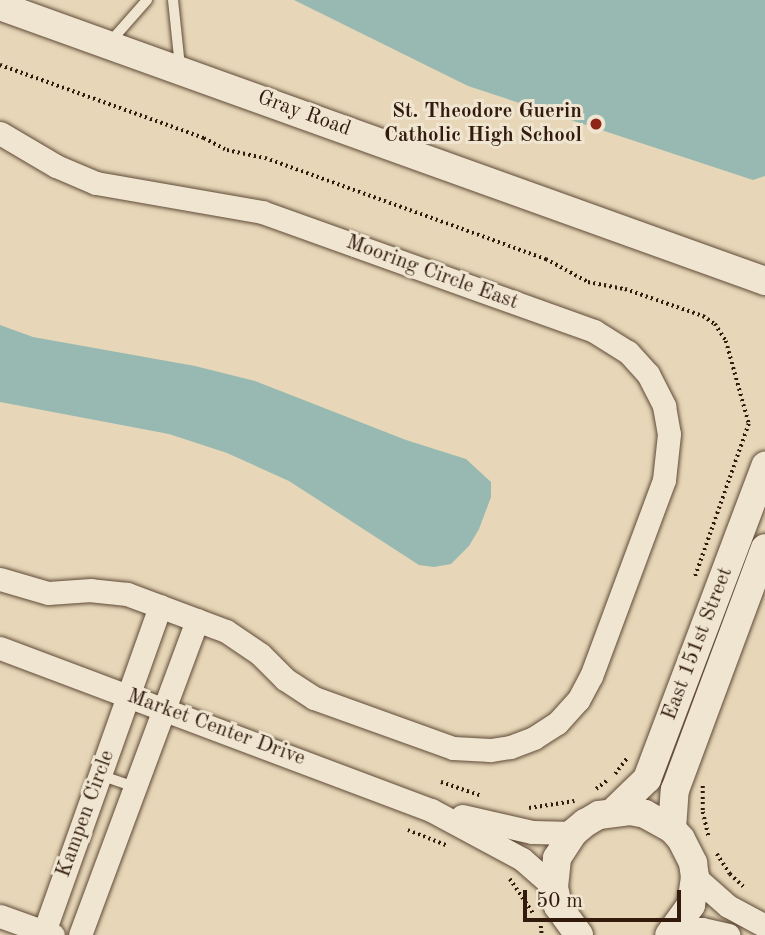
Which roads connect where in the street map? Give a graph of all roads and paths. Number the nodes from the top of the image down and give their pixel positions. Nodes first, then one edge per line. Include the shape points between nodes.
1 (147, 0) edge
2 (173, 0) edge
3 (0, 6) edge
4 (107, 44) junction
5 (0, 65) edge
6 (180, 70) junction
7 (0, 133) edge
8 (765, 281) edge
9 (765, 466) edge
10 (765, 548) edge
11 (0, 579) edge
12 (692, 585) dead end
13 (160, 606) junction
14 (197, 620) junction
15 (0, 648) edge
16 (128, 696) junction
17 (164, 709) junction
18 (629, 755) dead end
19 (100, 775) junction
20 (612, 777) dead end
21 (441, 782) dead end
22 (135, 787) junction
23 (483, 797) dead end
24 (548, 806) dead end
25 (517, 807) dead end
26 (431, 810) junction
27 (614, 811) junction
28 (703, 812) dead end
29 (672, 829) junction
30 (573, 833) junction
31 (711, 841) dead end
32 (715, 850) dead end
33 (695, 877) junction
34 (554, 887) junction
35 (750, 892) dead end
36 (0, 916) edge
37 (765, 926) edge
38 (673, 932) edge
39 (49, 933) edge
40 (80, 935) edge
41 (579, 935) edge
42 (728, 935) edge

1 - 4 lane
2 - 6 lane
3 - 4 street, Gray Road
4 - 6 street, Gray Road
5 - 12 path via 546,259 588,282 625,289 715,324 726,341 749,424
6 - 8 street, Gray Road
7 - 14 street, Mooring Circle East via 81,178 262,212 594,331 628,352 657,389 664,406 669,442 664,480 591,676 558,723 534,738 490,750 453,748 314,698 244,642
9 - 27 street, East 151st Street via 647,779
10 - 29 street, East 151st Street via 675,790
11 - 13 street, Mooring Circle East via 48,593 107,590
13 - 14 street, Mooring Circle East
13 - 16 street, Kampen Circle
14 - 17 street, Kampen Circle
15 - 16 street, Market Center Drive
16 - 17 street, Market Center Drive
16 - 19 street, Kampen Circle
17 - 22 street, Kampen Circle
17 - 26 street, Market Center Drive
18 - 20 path
19 - 22 lane
19 - 39 street, Kampen Circle
21 - 23 path
22 - 40 street, Kampen Circle
24 - 25 path
26 - 30 street, Market Center Drive via 532,832
26 - 34 street, Market Center Drive via 522,859
27 - 29 street via 645,814
27 - 30 street
28 - 31 path
29 - 33 street via 688,851
30 - 34 street via 557,858
32 - 35 path via 730,874
33 - 37 street via 728,906
33 - 38 street via 691,905
34 - 41 street via 558,906
36 - 39 street, Kampen Circle
38 - 42 street via 702,929

